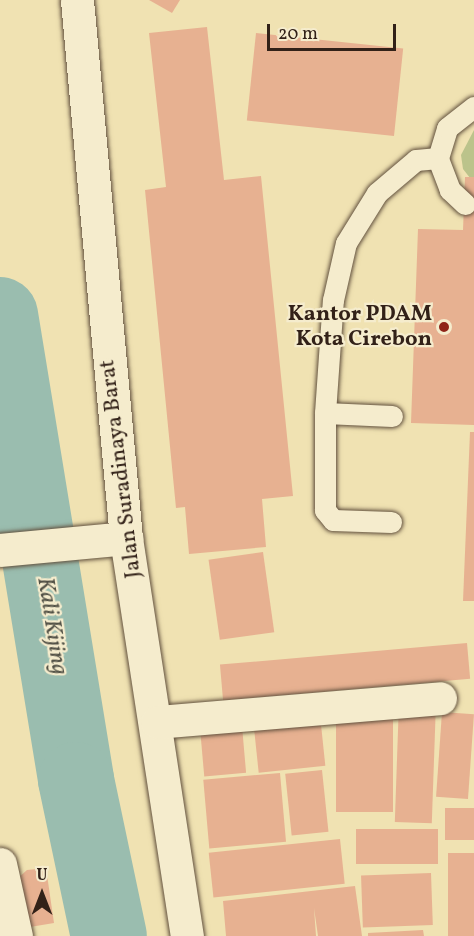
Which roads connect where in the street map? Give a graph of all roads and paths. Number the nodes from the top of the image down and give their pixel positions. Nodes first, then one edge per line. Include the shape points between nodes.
1 (76, 0) edge
2 (474, 107) edge
3 (438, 158) junction
4 (465, 204) dead end
5 (326, 413) junction
6 (392, 416) dead end
7 (391, 522) dead end
8 (122, 538) junction
9 (0, 550) edge
10 (440, 698) dead end
11 (157, 722) junction
12 (0, 864) edge
13 (16, 936) edge
14 (187, 936) edge

1 - 8 street, Jalan Suradinaya Barat
2 - 3 lane via 447,128
3 - 4 lane via 450,190
3 - 5 lane via 416,160 377,193 346,243 333,300
5 - 6 lane
5 - 7 lane via 326,510 333,520
8 - 9 street
8 - 11 street, Jalan Suradinaya Barat
10 - 11 street
11 - 14 street, Jalan Suradinaya Barat
12 - 13 street

